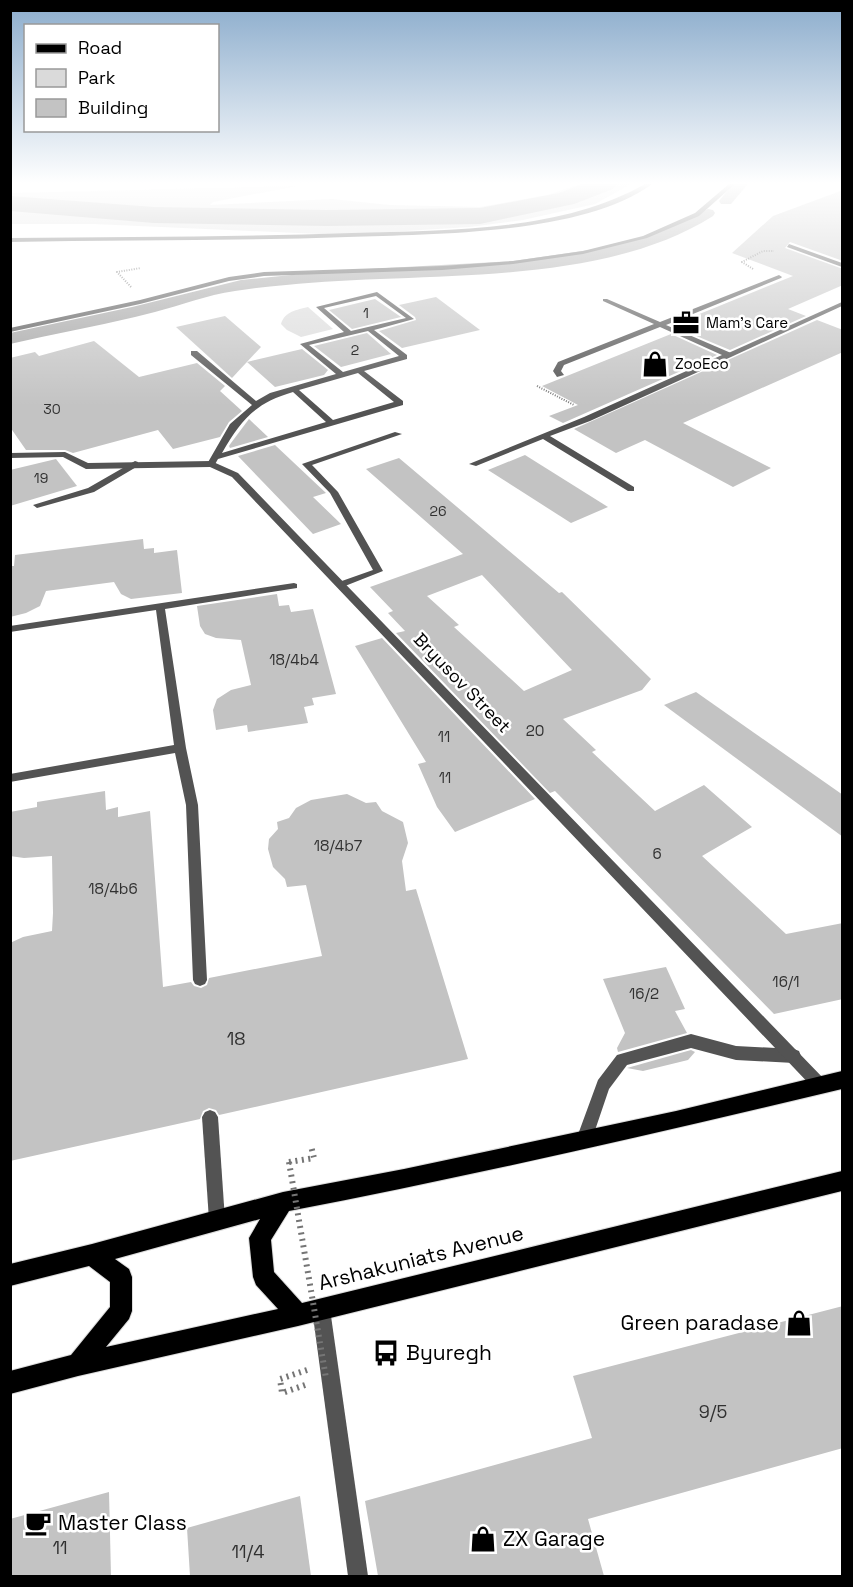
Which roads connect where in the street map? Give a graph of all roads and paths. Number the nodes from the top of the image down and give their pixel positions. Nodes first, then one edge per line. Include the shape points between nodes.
1 (544, 258) edge
2 (750, 258) edge
3 (823, 258) edge
4 (843, 265) edge
5 (141, 268) dead end
6 (776, 278) joint
7 (133, 289) dead end
8 (605, 300) dead end
9 (843, 304) edge
10 (660, 325) junction
11 (369, 329) junction
12 (10, 330) edge
13 (349, 333) junction
14 (194, 353) dead end
15 (728, 356) junction
16 (359, 370) junction
17 (342, 375) junction
18 (560, 375) dead end
19 (537, 386) dead end
20 (294, 389) junction
21 (256, 405) junction
22 (577, 406) dead end
23 (330, 422) junction
24 (398, 434) dead end
25 (544, 436) junction
26 (10, 456) edge
27 (214, 460) junction
28 (135, 464) junction
29 (472, 464) dead end
30 (631, 489) dead end
31 (37, 505) dead end
32 (342, 584) junction
33 (294, 586) dead end
34 (160, 606) junction
35 (10, 629) edge
36 (180, 748) junction
37 (10, 778) edge
38 (200, 980) dead end
39 (794, 1056) junction
40 (843, 1080) edge
41 (820, 1085) junction
42 (210, 1117) dead end
43 (584, 1140) junction
44 (311, 1146) dead end
45 (843, 1181) edge
46 (283, 1202) junction
47 (217, 1220) junction
48 (92, 1255) junction
49 (10, 1275) edge
50 (321, 1309) junction
51 (298, 1315) junction
52 (78, 1365) junction
53 (317, 1366) dead end
54 (10, 1383) edge
55 (358, 1576) edge

1 - 12 street via 514,263 264,274
2 - 6 path via 742,262 746,267
3 - 4 street
5 - 7 path via 117,272
6 - 10 street
8 - 10 street
9 - 15 street
10 - 15 street
10 - 18 street via 561,364 557,371
11 - 13 street
11 - 13 street via 411,319 377,294 319,307
11 - 16 street via 404,357
13 - 17 street via 304,344
14 - 21 street
15 - 25 street
16 - 17 street
16 - 23 street via 400,403
17 - 20 street
19 - 22 path
20 - 21 street via 273,394
20 - 23 street
21 - 27 street via 233,426
23 - 27 street
24 - 32 street via 306,464 333,492 378,571
25 - 29 street
25 - 30 street
26 - 28 street, Bryusov Street via 65,454 86,466
27 - 28 street, Bryusov Street
27 - 32 street, Bryusov Street via 235,475
28 - 31 street via 91,490
32 - 39 street, Bryusov Street
33 - 34 street
34 - 35 street
34 - 36 street
36 - 37 street
36 - 38 street via 192,805
39 - 41 street, Bryusov Street
39 - 43 street via 736,1053 691,1041 622,1060 603,1085
40 - 41 main road
41 - 43 main road
42 - 47 street
43 - 46 main road
44 - 53 path, bridge via 314,1158 289,1162 326,1378 282,1393 280,1379
45 - 50 main road, Arshakuniats Avenue
46 - 47 main road
46 - 51 main road via 260,1238 264,1277
47 - 48 main road
48 - 49 main road
48 - 52 main road via 121,1277 121,1311
50 - 51 main road, Arshakuniats Avenue
50 - 55 street
51 - 52 main road, Arshakuniats Avenue
52 - 54 main road, Arshakuniats Avenue

